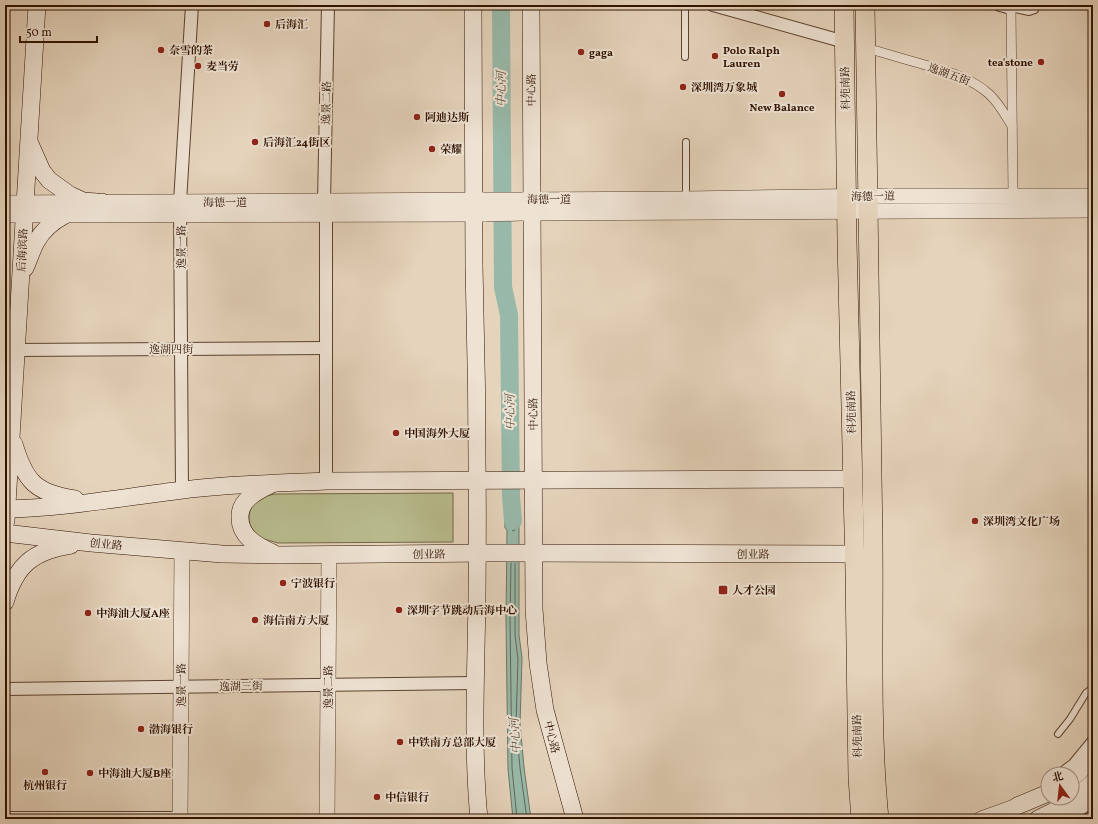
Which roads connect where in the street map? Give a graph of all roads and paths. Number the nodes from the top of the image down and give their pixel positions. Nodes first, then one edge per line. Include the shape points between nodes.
1 (37, 5) edge
2 (192, 5) edge
3 (328, 5) edge
4 (473, 5) edge
5 (530, 5) edge
6 (685, 5) edge
7 (713, 5) edge
8 (844, 5) edge
9 (865, 5) edge
10 (1037, 5) edge
11 (1008, 6) edge
12 (845, 42) junction
13 (866, 48) junction
14 (685, 57) dead end
15 (866, 76) junction
16 (845, 77) junction
17 (1013, 127) junction
18 (28, 139) junction
19 (686, 142) dead end
20 (1014, 195) junction
21 (1093, 196) edge
22 (686, 199) junction
23 (102, 202) junction
24 (5, 203) edge
25 (868, 204) junction
26 (847, 205) junction
27 (527, 206) junction
28 (479, 207) junction
29 (181, 208) junction
30 (325, 208) junction
31 (24, 209) junction
32 (1093, 210) edge
33 (5, 215) edge
34 (65, 215) junction
35 (20, 279) junction
36 (181, 348) junction
37 (326, 348) junction
38 (16, 350) junction
39 (11, 432) junction
40 (853, 479) junction
41 (326, 481) junction
42 (482, 481) junction
43 (530, 481) junction
44 (276, 483) junction
45 (182, 490) junction
46 (105, 500) junction
47 (6, 509) edge
48 (5, 536) edge
49 (91, 543) junction
50 (182, 551) junction
51 (482, 553) junction
52 (531, 553) junction
53 (854, 554) junction
54 (279, 555) junction
55 (329, 555) junction
56 (5, 602) edge
57 (476, 683) junction
58 (328, 685) junction
59 (181, 686) junction
60 (1093, 688) edge
61 (5, 689) edge
62 (1058, 734) dead end
63 (1093, 742) edge
64 (1093, 758) edge
65 (1073, 766) edge
66 (1080, 770) edge
67 (1093, 782) edge
68 (1040, 795) edge
69 (1093, 799) edge
70 (1017, 806) joint
71 (1049, 806) edge
72 (1051, 817) edge
73 (5, 818) edge
74 (180, 818) edge
75 (327, 819) edge
76 (479, 819) edge
77 (575, 819) edge
78 (861, 819) edge
79 (879, 819) edge
80 (981, 819) edge

1 - 18 main road, 后海滨路
2 - 29 street, 逸景一路
3 - 30 street, 逸景二路
4 - 28 main road
5 - 27 main road, 中心路
6 - 14 lane
7 - 12 street
8 - 12 main road, 科苑南路
9 - 13 main road, 科苑南路
10 - 11 lane via 1035,10 1028,12
11 - 17 street
12 - 16 main road, 科苑南路
13 - 15 main road, 科苑南路
13 - 17 street, 逸湖五街 via 954,74 976,84 990,95
15 - 16 main road
15 - 25 main road, 科苑南路
16 - 26 main road, 科苑南路
17 - 20 street
18 - 23 main road via 34,156 49,180 70,195 84,201
18 - 31 main road, 后海滨路
19 - 22 lane
20 - 21 street, 海德一道
20 - 25 street, 海德一道
22 - 26 street, 海德一道
22 - 27 street, 海德一道
23 - 29 street, 海德一道
23 - 31 street, 海德一道
23 - 34 main road
24 - 31 street, 海德一道
25 - 26 street, 海德一道
25 - 32 street, 海德一道
25 - 79 main road, 科苑南路 via 874,716
26 - 27 street, 海德一道
26 - 40 main road, 科苑南路
27 - 28 street, 海德一道, bridge
27 - 43 main road, 中心路
28 - 30 street, 海德一道
28 - 42 main road via 476,304
29 - 30 street, 海德一道
29 - 34 street, 海德一道
29 - 36 street, 逸景一路
30 - 37 street, 逸景二路
31 - 33 street, 海德一道
31 - 34 street, 海德一道
31 - 35 main road, 后海滨路
34 - 35 main road via 43,232
35 - 38 main road, 后海滨路
36 - 37 street, 逸湖四街
36 - 38 street, 逸湖四街
36 - 45 street, 逸景一路
37 - 41 street, 逸景二路
38 - 39 main road, 后海滨路
39 - 46 main road via 24,471 32,483 44,491 59,496
39 - 47 main road, 后海滨路
40 - 43 main road
40 - 53 main road, 科苑南路
41 - 42 main road
41 - 44 main road
42 - 43 main road
42 - 51 main road
43 - 52 main road, 中心路
44 - 45 main road
44 - 54 main road via 259,491 243,504 240,521 242,530 248,538
45 - 46 main road
46 - 47 main road
47 - 48 main road, 后海滨路
48 - 49 main road, 创业路
49 - 50 main road, 创业路
49 - 56 main road via 53,548 40,553 17,575
50 - 54 main road, 创业路
50 - 59 street, 逸景一路
51 - 52 main road, 创业路
51 - 55 main road, 创业路
51 - 57 main road
52 - 53 main road, 创业路
52 - 77 main road, 中心路 via 542,694
53 - 78 main road, 科苑南路 via 856,717
54 - 55 main road, 创业路
55 - 58 street, 逸景二路
57 - 58 street, 逸湖三街
57 - 76 main road
58 - 59 street, 逸湖三街
58 - 75 street, 逸景二路
59 - 61 street, 逸湖三街
59 - 74 street, 逸景一路
60 - 62 lane via 1086,693
63 - 65 street
64 - 66 main road
67 - 72 main road
68 - 70 main road
69 - 72 street via 1085,806
70 - 80 street
71 - 72 street
73 - 74 street

